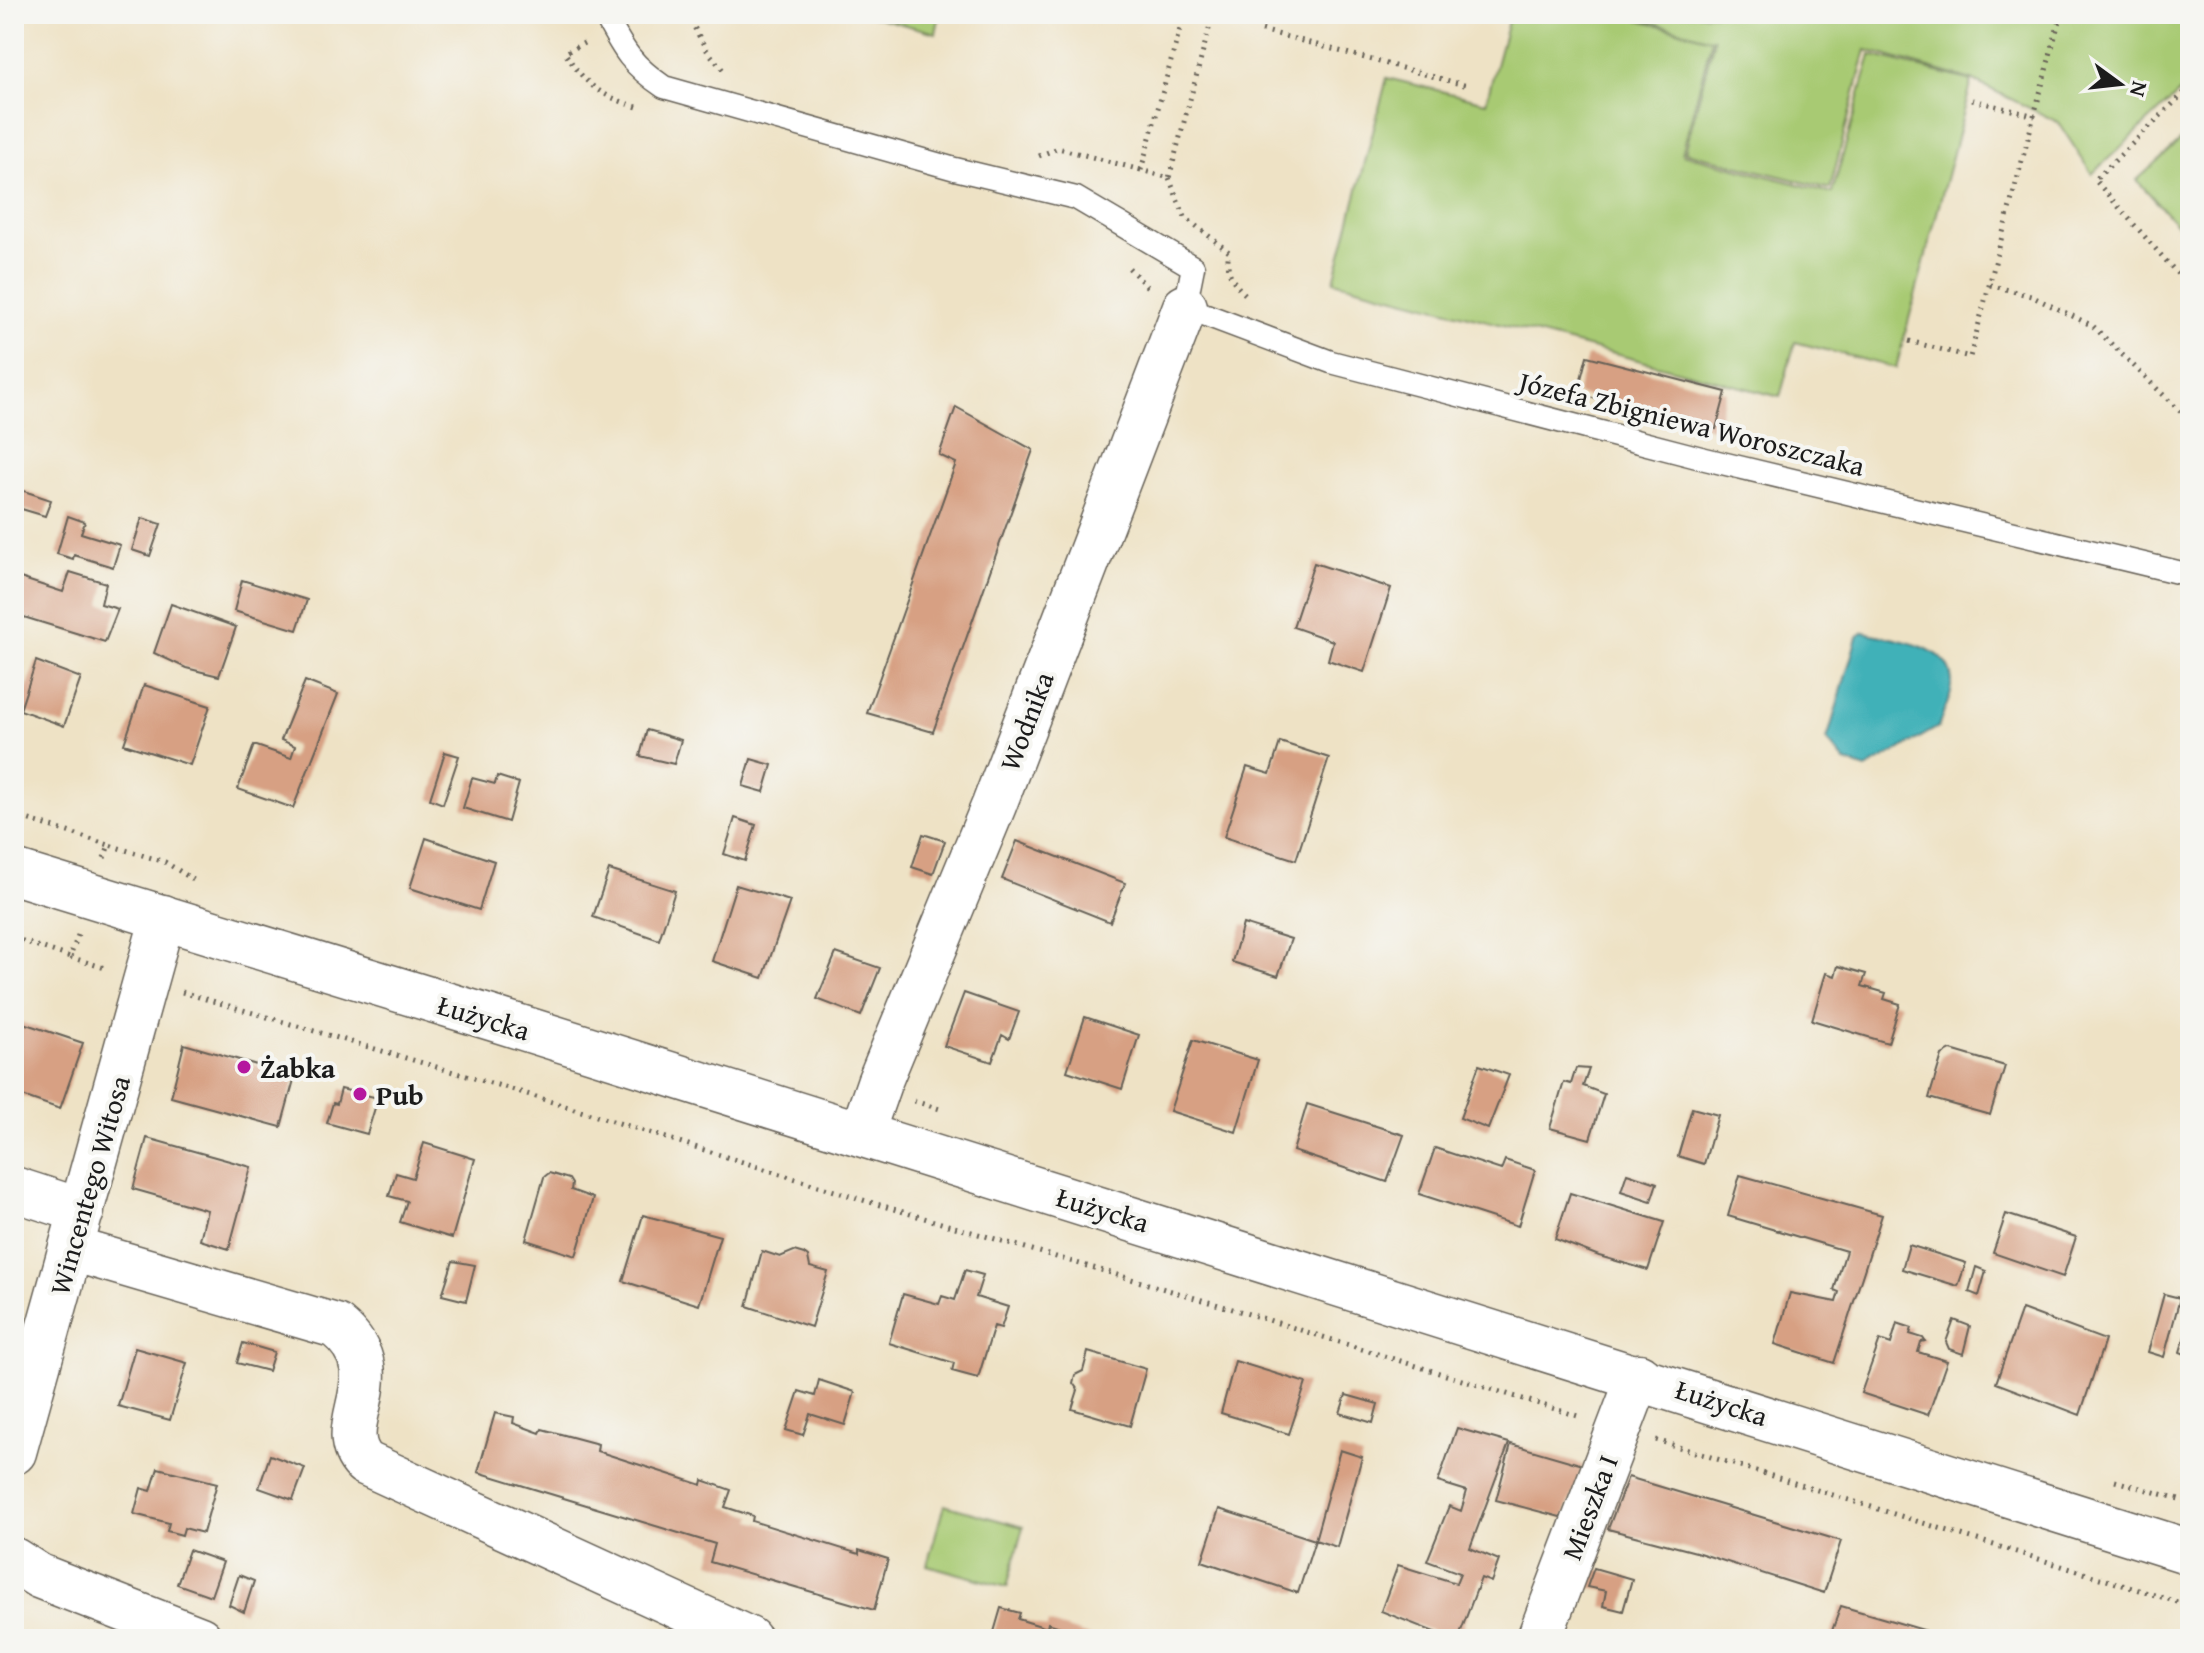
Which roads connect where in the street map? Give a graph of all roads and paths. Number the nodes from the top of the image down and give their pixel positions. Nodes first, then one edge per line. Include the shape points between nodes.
1 (687, 14) edge
2 (1184, 14) edge
3 (1213, 14) edge
4 (2061, 14) edge
5 (608, 21) edge
6 (1262, 30) dead end
7 (733, 76) dead end
8 (1468, 86) dead end
9 (2190, 87) edge
10 (1972, 100) dead end
11 (642, 109) dead end
12 (2035, 116) junction
13 (1028, 157) dead end
14 (1141, 170) junction
15 (1169, 178) junction
16 (1123, 261) dead end
17 (1990, 285) junction
18 (2190, 288) edge
19 (1248, 296) dead end
20 (1170, 304) junction
21 (1909, 341) dead end
22 (2190, 421) edge
23 (2190, 575) edge
24 (14, 815) edge
25 (109, 845) dead end
26 (14, 872) edge
27 (163, 917) junction
28 (14, 938) edge
29 (70, 957) dead end
30 (862, 1132) junction
31 (14, 1189) edge
32 (77, 1230) junction
33 (1639, 1376) junction
34 (1651, 1438) dead end
35 (14, 1452) edge
36 (2190, 1552) edge
37 (14, 1560) edge
38 (2190, 1606) edge
39 (200, 1639) edge
40 (749, 1639) edge
41 (1539, 1639) edge

1 - 7 path via 706,49
2 - 14 path
3 - 15 path
4 - 12 path
5 - 11 path via 565,53 592,88
5 - 20 lane via 628,57 664,87 1076,198 1193,267
6 - 8 path
9 - 18 path via 2095,180
10 - 12 path
12 - 17 path
13 - 14 path via 1058,148
14 - 15 path
15 - 19 path via 1185,217 1229,252 1229,274
16 - 20 path
17 - 21 path via 1970,357
17 - 22 path via 2031,296 2093,326
20 - 23 lane, Józefa Zbigniewa Woroszczaka via 1331,362 1701,458
20 - 30 street, Wodnika via 893,1089
24 - 25 path
26 - 27 street, Łużycka
27 - 30 street, Łużycka
27 - 32 street, Wincentego Witosa
28 - 29 path
30 - 33 street, Łużycka
31 - 32 street
32 - 35 street, Wincentego Witosa
32 - 40 street via 336,1326 353,1339 362,1359 364,1386 353,1434 355,1453 365,1463
33 - 36 street, Łużycka
33 - 41 street, Mieszka I
34 - 38 path
37 - 39 street via 39,1576

